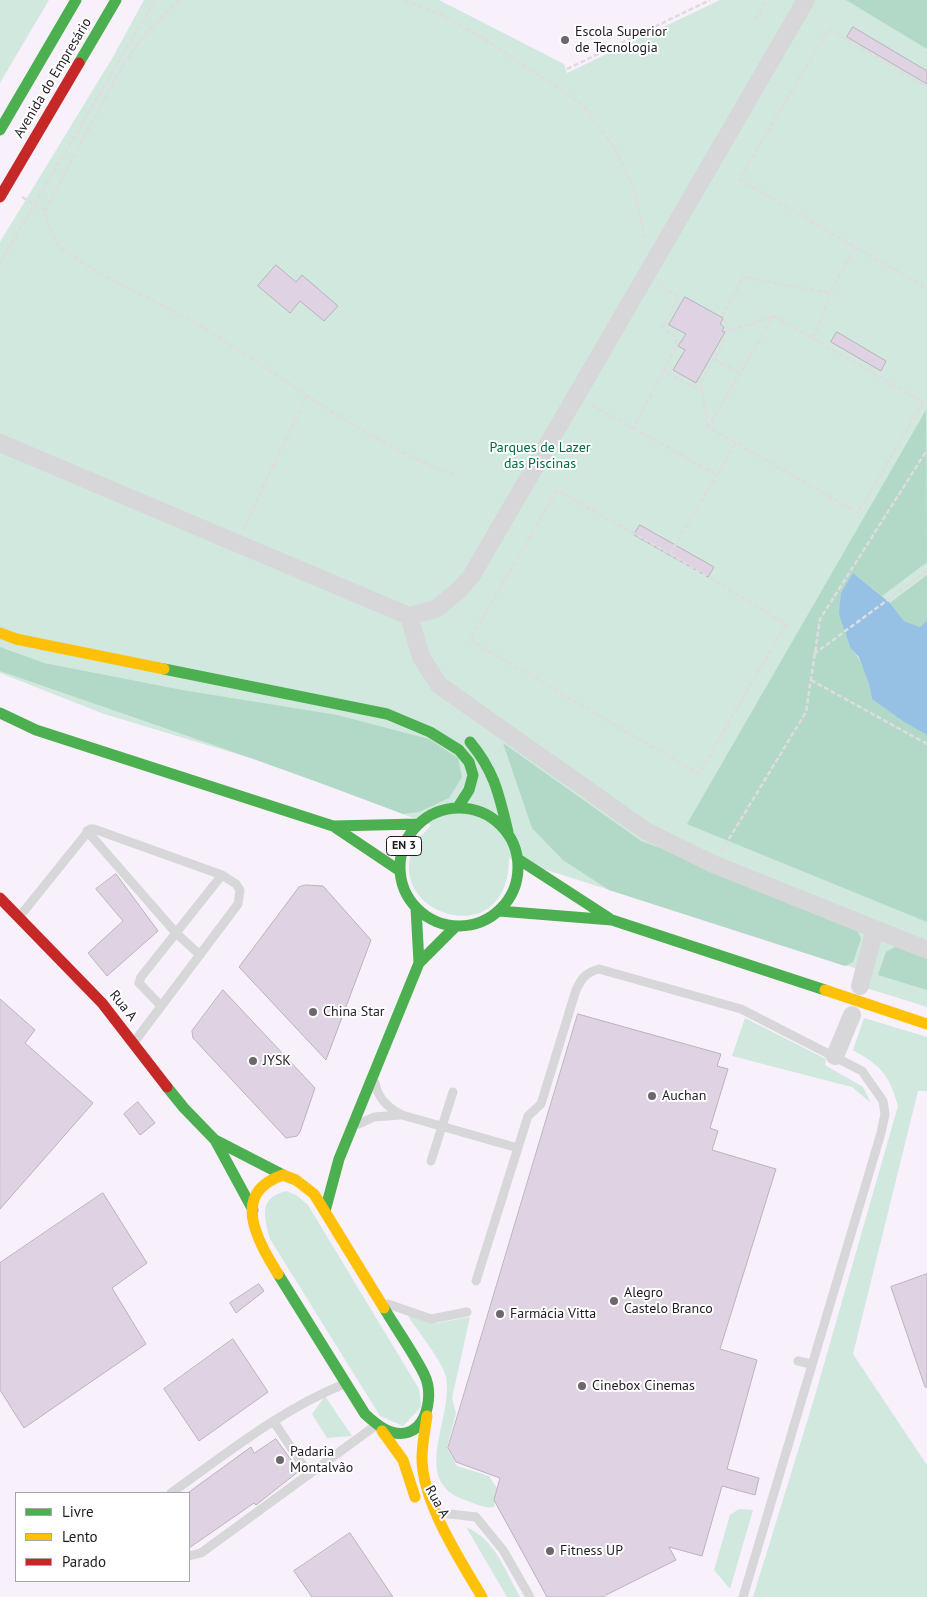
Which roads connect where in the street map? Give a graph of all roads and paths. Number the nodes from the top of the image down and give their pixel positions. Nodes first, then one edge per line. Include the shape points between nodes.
1 (76, 0) edge
2 (116, 0) edge
3 (155, 0) edge
4 (179, 0) edge
5 (404, 0) edge
6 (710, 0) edge
7 (768, 0) edge
8 (806, 0) edge
9 (754, 18) dead end
10 (567, 69) dead end
11 (927, 87) edge
12 (0, 130) edge
13 (2, 190) edge
14 (35, 205) junction
15 (45, 211) junction
16 (855, 247) junction
17 (655, 258) junction
18 (0, 263) edge
19 (661, 287) dead end
20 (927, 288) edge
21 (830, 293) junction
22 (774, 316) junction
23 (729, 332) junction
24 (812, 338) junction
25 (714, 358) junction
26 (664, 371) junction
27 (740, 373) junction
28 (703, 392) junction
29 (307, 395) junction
30 (591, 406) dead end
31 (708, 427) junction
32 (633, 428) junction
33 (0, 443) edge
34 (736, 443) junction
35 (927, 450) edge
36 (454, 475) dead end
37 (717, 475) junction
38 (236, 544) junction
39 (670, 554) junction
40 (927, 571) edge
41 (409, 616) junction
42 (0, 633) edge
43 (814, 654) junction
44 (810, 680) junction
45 (0, 713) edge
46 (387, 714) junction
47 (422, 714) dead end
48 (459, 733) dead end
49 (927, 744) edge
50 (458, 807) junction
51 (418, 824) junction
52 (333, 826) junction
53 (87, 831) junction
54 (508, 832) junction
55 (728, 858) dead end
56 (518, 859) junction
57 (400, 871) junction
58 (222, 875) junction
59 (0, 898) edge
60 (416, 908) junction
61 (499, 911) junction
62 (20, 916) junction
63 (612, 920) junction
64 (456, 926) junction
65 (875, 929) junction
66 (176, 933) junction
67 (927, 950) edge
68 (200, 955) junction
69 (419, 963) junction
70 (860, 986) dead end
71 (161, 1006) junction
72 (852, 1015) dead end
73 (927, 1024) edge
74 (134, 1043) junction
75 (835, 1056) junction
76 (374, 1073) junction
77 (454, 1092) dead end
78 (402, 1115) junction
79 (443, 1126) junction
80 (351, 1130) junction
81 (215, 1140) junction
82 (518, 1148) junction
83 (339, 1159) junction
84 (432, 1161) dead end
85 (324, 1166) dead end
86 (310, 1174) dead end
87 (283, 1175) junction
88 (296, 1180) junction
89 (253, 1210) junction
90 (325, 1211) junction
91 (476, 1281) dead end
92 (380, 1302) junction
93 (468, 1312) dead end
94 (798, 1361) dead end
95 (811, 1364) junction
96 (345, 1384) junction
97 (427, 1416) junction
98 (274, 1422) junction
99 (379, 1428) junction
100 (308, 1474) junction
101 (172, 1492) edge
102 (438, 1512) junction
103 (190, 1556) edge
104 (458, 1557) junction
105 (482, 1597) edge
106 (530, 1597) edge
107 (743, 1597) edge

1 - 12 street, Avenida do Empresário
2 - 13 street, Avenida do Empresário
3 - 14 path
4 - 15 path via 142,38 121,68
5 - 17 path via 440,14 483,38 582,104 614,149 633,186 647,244
6 - 10 path
7 - 9 path
8 - 17 street
11 - 16 path via 829,29 739,179
13 - 14 path
14 - 15 path
14 - 18 path
15 - 29 path via 48,230 66,252 206,330
16 - 20 path
16 - 21 path
17 - 41 street via 472,575 436,609
19 - 26 path via 679,297 662,328 674,335 677,344
21 - 23 path via 743,277 722,315
21 - 24 path
22 - 23 path
22 - 24 path
22 - 27 path
23 - 25 path
24 - 34 path via 923,402 858,514
25 - 27 path
25 - 28 path via 701,382
26 - 28 path
26 - 32 path
27 - 31 path
28 - 31 path
29 - 36 path via 378,441
29 - 38 path
30 - 32 path
31 - 34 path
32 - 37 path
33 - 38 street
34 - 37 path
35 - 43 path via 820,619
37 - 39 path
38 - 41 street
39 - 39 path via 557,490 470,640 699,774 786,624
40 - 43 path
41 - 65 street via 421,658 439,685 646,831 713,864
42 - 46 street via 16,639
43 - 44 path
44 - 49 path
44 - 55 path via 806,712 719,855
45 - 52 street, EN 3 via 36,730
46 - 47 street
46 - 50 street via 429,730 454,745 466,758 472,772 470,789
48 - 54 street via 485,760 495,781
50 - 51 street, EN 3 via 443,809
50 - 54 street, EN 3 via 486,813
51 - 52 street, EN 3
51 - 57 street, EN 3 via 407,838 401,854
52 - 57 street, EN 3
53 - 58 lane via 94,829
53 - 62 lane
53 - 66 lane
54 - 56 street, EN 3
56 - 61 street, EN 3 via 515,887
56 - 63 street
57 - 60 street, EN 3 via 404,891
58 - 66 lane
58 - 68 lane via 236,884 241,897
59 - 62 street, Rua A
60 - 64 street, EN 3 via 434,921
60 - 69 street
61 - 63 street
61 - 64 street, EN 3 via 486,920
62 - 74 street, Rua A via 102,1003
63 - 73 street
64 - 69 street
65 - 67 street
65 - 70 street
66 - 68 lane
66 - 71 lane via 139,983
68 - 71 lane
69 - 76 street
71 - 74 lane
72 - 75 street
74 - 81 street, Rua A via 184,1108
75 - 82 lane via 741,1009 599,970 583,976 576,990 541,1104 528,1116
75 - 95 lane via 862,1071 883,1101 885,1114
76 - 78 lane via 381,1099 389,1109
76 - 80 street
77 - 79 lane
78 - 79 lane
78 - 80 lane via 374,1117
79 - 82 lane
79 - 84 lane
80 - 83 street
81 - 87 street, Rua A
81 - 89 street, Rua A
82 - 91 lane
83 - 85 street
83 - 90 street
86 - 88 street
87 - 88 street, Rua A
87 - 89 street via 270,1178 257,1188
88 - 90 street, Rua A via 314,1194
89 - 96 street, Rua A via 256,1234 263,1250
90 - 92 street, Rua A
92 - 93 lane via 431,1319
92 - 97 street, Rua A via 425,1376 429,1391
94 - 95 lane
95 - 107 lane
96 - 98 lane via 318,1394
96 - 99 street, Rua A
97 - 99 street via 407,1432 396,1434
97 - 102 street, Rua A via 423,1473 427,1491
98 - 100 lane
98 - 101 lane
99 - 100 lane
99 - 104 street, Rua A via 403,1460 414,1496 441,1539
100 - 103 lane via 201,1553
102 - 104 street, Rua A
102 - 106 lane via 476,1517 503,1550
104 - 105 street, Rua A

